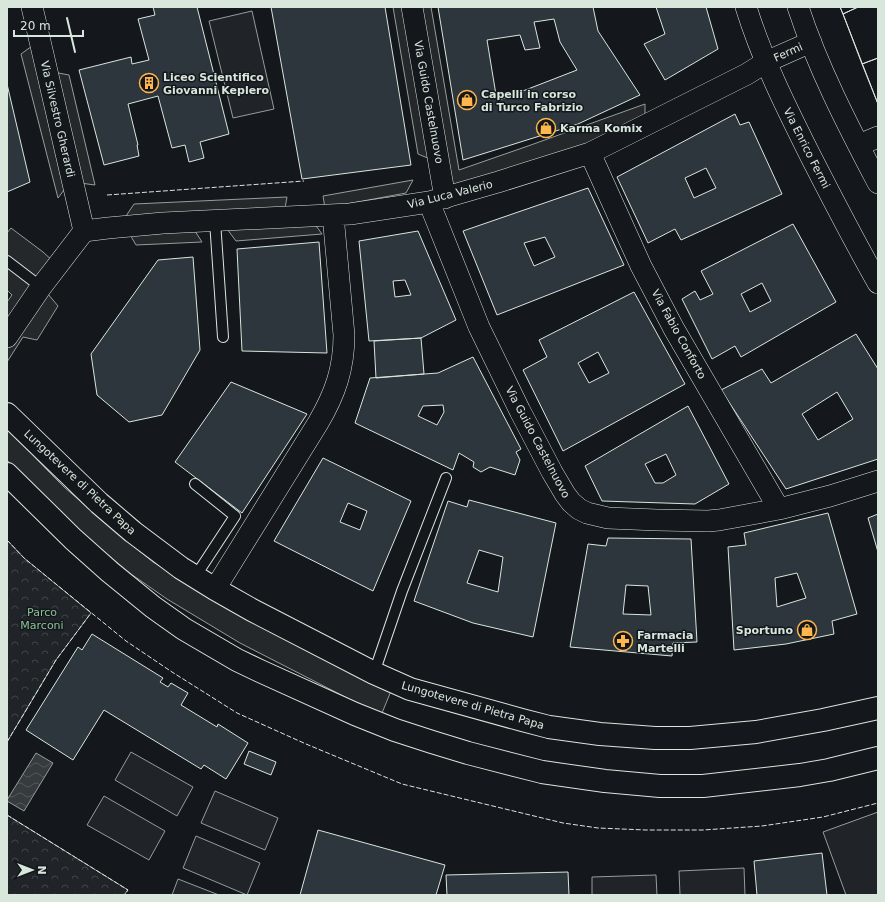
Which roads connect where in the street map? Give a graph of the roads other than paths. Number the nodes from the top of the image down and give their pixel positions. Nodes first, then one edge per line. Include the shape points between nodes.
1 (32, 7) edge
2 (412, 7) edge
3 (746, 7) edge
4 (798, 7) edge
5 (811, 42) junction
6 (766, 62) junction
7 (878, 137) edge
8 (859, 146) junction
9 (590, 153) junction
10 (878, 183) edge
11 (437, 200) junction
12 (333, 215) junction
13 (215, 221) junction
14 (84, 231) junction
15 (7, 261) edge
16 (878, 283) edge
17 (41, 287) junction
18 (7, 337) edge
19 (223, 337) dead end
20 (7, 414) edge
21 (7, 474) edge
22 (446, 478) dead end
23 (878, 481) edge
24 (195, 484) dead end
25 (779, 509) junction
26 (195, 577) junction
27 (215, 589) junction
28 (374, 673) junction
29 (878, 708) edge
30 (878, 758) edge

1 - 14 street, Via Silvestro Gherardi
2 - 11 street, Via Guido Castelnuovo
3 - 6 street, Via Enrico Fermi
4 - 5 street
5 - 6 street, Fermi
5 - 8 street
6 - 9 street, Via Luca Valerio
6 - 16 street, Via Enrico Fermi via 820,175
7 - 8 street
8 - 10 street
9 - 11 street, Via Luca Valerio
9 - 25 street, Via Fabio Conforto via 641,266 674,329
11 - 12 street, Via Luca Valerio
11 - 25 street, Via Guido Castelnuovo via 479,327 552,472 574,505 587,513 608,518 708,521
12 - 13 street, Via Luca Valerio
12 - 27 street via 344,335 337,383 320,419
13 - 14 street, Via Luca Valerio
13 - 19 lane
14 - 17 street
15 - 17 lane
17 - 18 street
20 - 26 street, Lungotevere di Pietra Papa via 116,518
21 - 30 street via 110,572 184,629 260,672 355,714 425,740 542,772 660,786 703,786 800,775
22 - 28 lane via 402,591
23 - 25 street, Via Guido Castelnuovo
24 - 26 lane via 235,516
26 - 27 street, Lungotevere di Pietra Papa
27 - 28 street, Lungotevere di Pietra Papa
28 - 29 street, Lungotevere di Pietra Papa via 410,689 549,727 655,738 690,738 756,732

